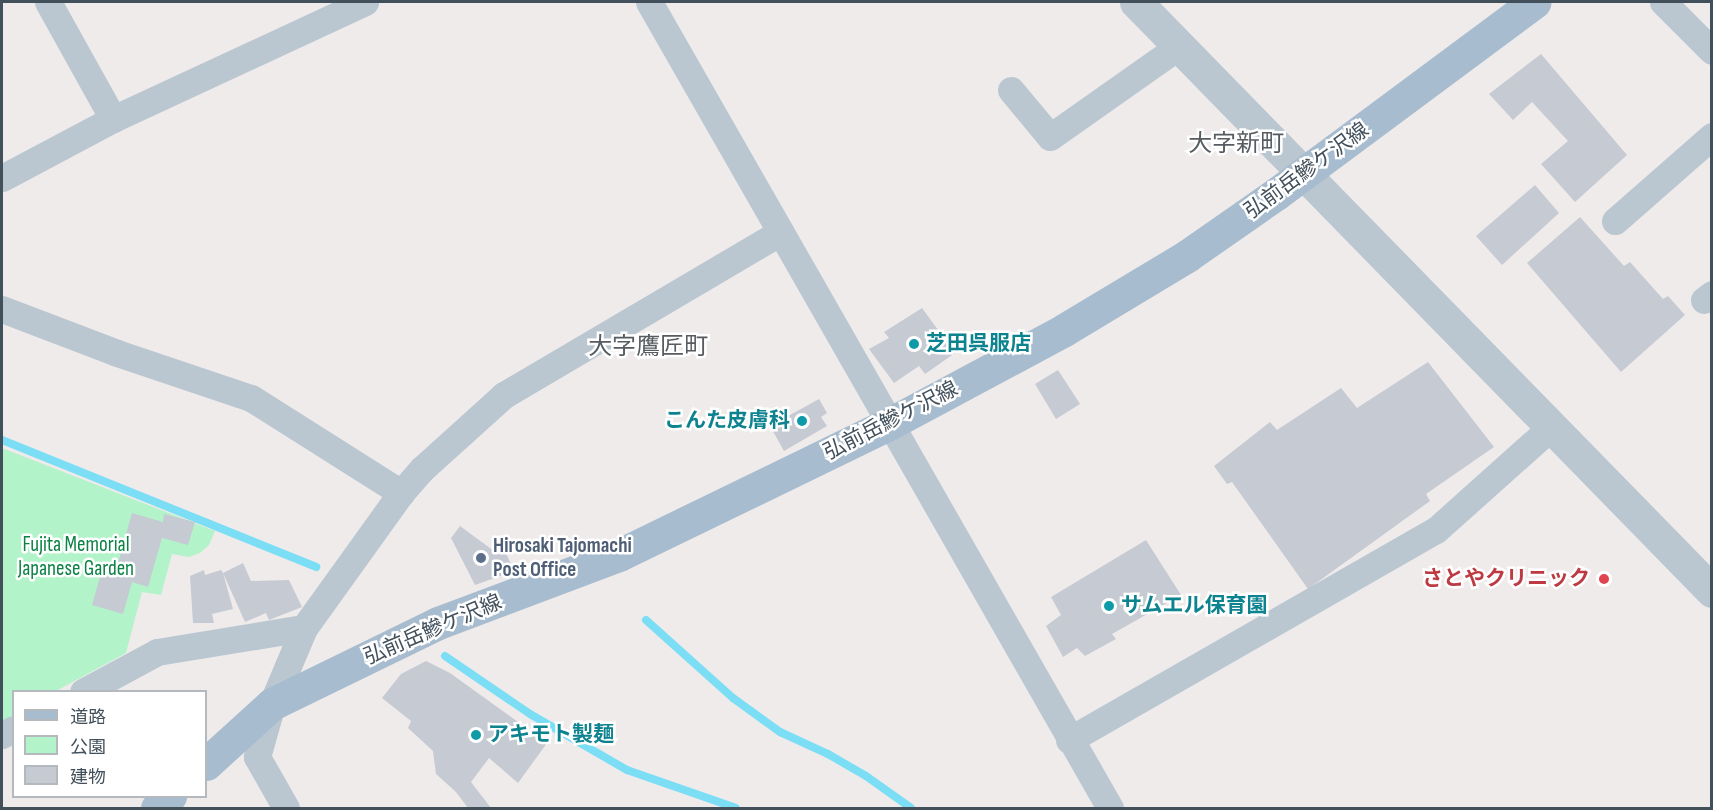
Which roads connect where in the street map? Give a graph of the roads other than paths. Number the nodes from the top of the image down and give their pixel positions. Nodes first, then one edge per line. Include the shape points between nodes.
1 (48, 2) edge
2 (366, 2) edge
3 (649, 2) edge
4 (1535, 2) edge
5 (1663, 2) edge
6 (1145, 5) edge
7 (1179, 46) junction
8 (1712, 51) edge
9 (1011, 90) dead end
10 (113, 119) junction
11 (1712, 136) edge
12 (1303, 174) junction
13 (2, 178) edge
14 (1615, 221) dead end
15 (782, 231) junction
16 (2, 309) edge
17 (889, 424) junction
18 (1551, 427) junction
19 (401, 493) junction
20 (1712, 591) edge
21 (304, 628) junction
22 (87, 690) edge
23 (272, 704) junction
24 (1070, 740) junction
25 (207, 763) edge
26 (286, 808) edge
27 (1110, 808) edge

1 - 10 street
2 - 10 street
3 - 15 street
4 - 12 main road, 弘前岳鰺ケ沢線
5 - 8 street
6 - 7 street
7 - 9 street via 1050,137
7 - 12 street
10 - 13 street
11 - 14 street
12 - 17 main road, 弘前岳鰺ケ沢線 via 1187,256 1064,330
12 - 18 street
15 - 17 street
15 - 19 street via 504,395
16 - 19 street via 251,398
17 - 23 main road, 弘前岳鰺ケ沢線 via 620,555 438,623
17 - 24 street
18 - 20 street
18 - 24 street via 1436,530
19 - 21 street
21 - 22 street via 157,652
21 - 23 street
23 - 25 main road, 弘前岳鰺ケ沢線
23 - 26 street via 257,757
24 - 27 street

